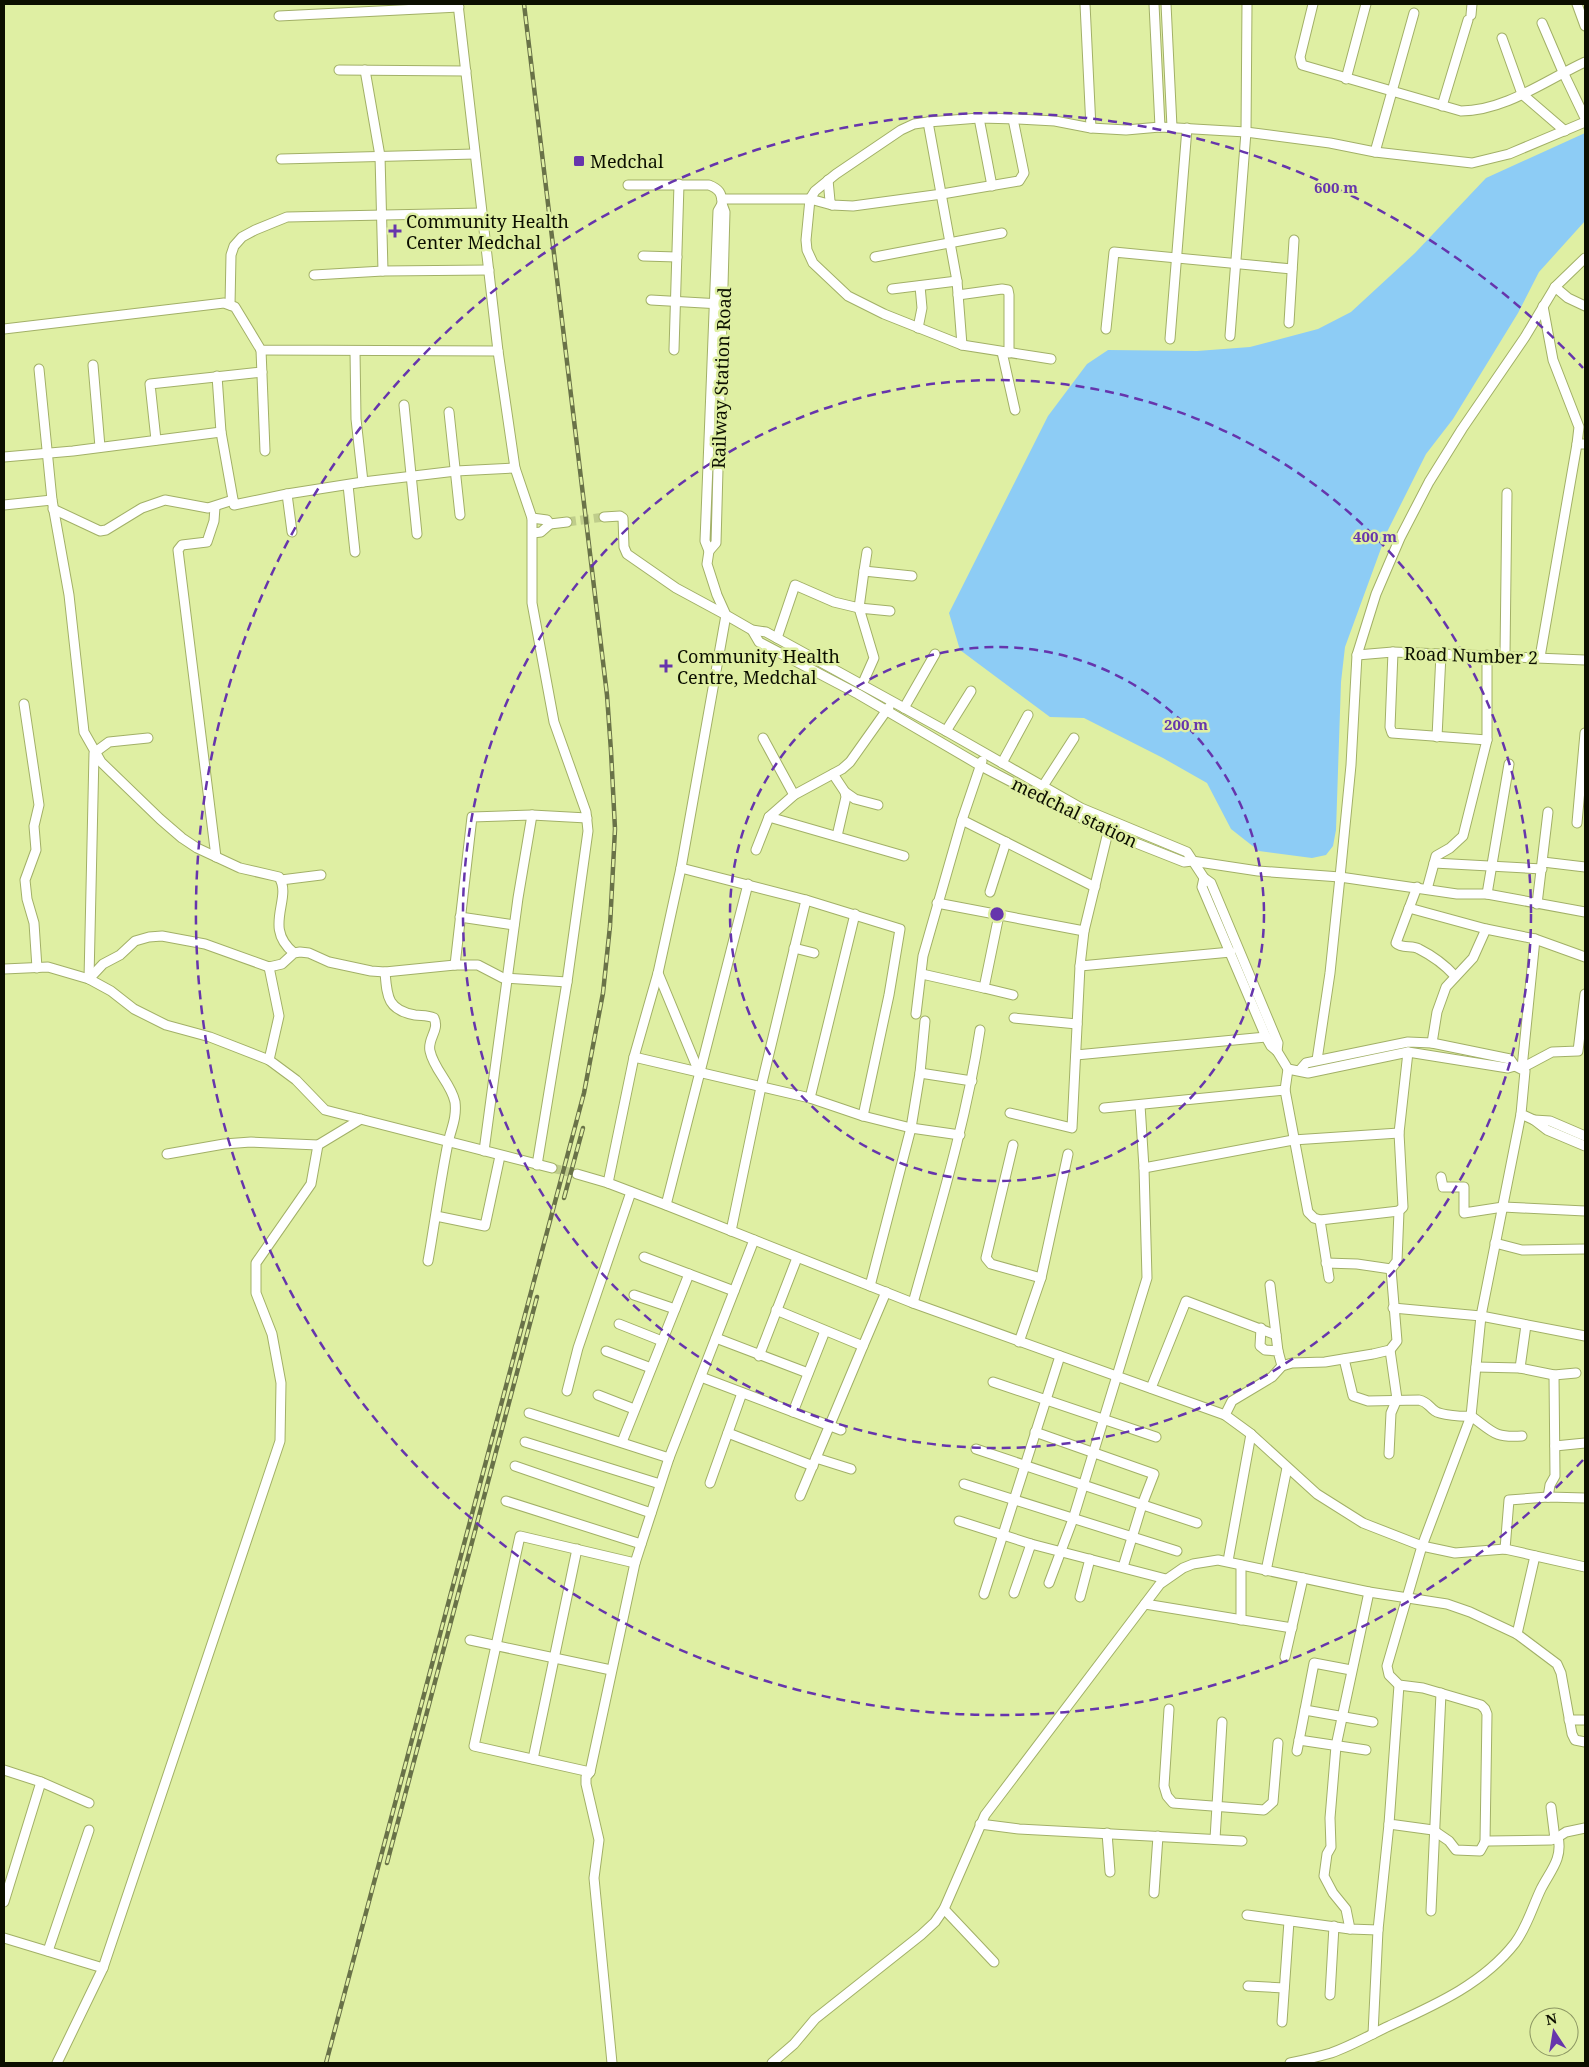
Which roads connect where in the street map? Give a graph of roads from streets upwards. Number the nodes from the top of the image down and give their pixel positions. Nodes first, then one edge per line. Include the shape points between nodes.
1 (1085, 4) edge
2 (1154, 4) edge
3 (1166, 4) edge
4 (1247, 4) edge
5 (1313, 4) edge
6 (1366, 4) edge
7 (1472, 4) edge
8 (1577, 4) edge
9 (458, 5) edge
10 (356, 8) edge
11 (1414, 13) dead end
12 (279, 16) dead end
13 (1542, 23) dead end
14 (1585, 26) edge
15 (1502, 38) dead end
16 (1585, 62) edge
17 (340, 70) dead end
18 (365, 70) junction
19 (466, 71) junction
20 (1563, 72) junction
21 (1346, 79) junction
22 (1392, 93) junction
23 (1522, 94) junction
24 (1442, 106) junction
25 (979, 118) junction
26 (1585, 118) edge
27 (1013, 119) junction
28 (928, 122) junction
29 (1585, 122) edge
30 (1160, 127) junction
31 (1172, 127) junction
32 (1091, 128) junction
33 (1187, 128) junction
34 (1246, 132) junction
35 (1565, 132) junction
36 (1375, 152) junction
37 (475, 154) junction
38 (380, 156) junction
39 (281, 159) dead end
40 (828, 180) junction
41 (628, 184) dead end
42 (679, 184) junction
43 (992, 186) junction
44 (942, 194) junction
45 (810, 199) junction
46 (722, 201) junction
47 (832, 205) junction
48 (482, 213) junction
49 (381, 215) junction
50 (1002, 233) dead end
51 (1294, 240) dead end
52 (950, 243) junction
53 (643, 256) dead end
54 (677, 257) junction
55 (875, 257) dead end
56 (1585, 258) edge
57 (1176, 259) junction
58 (1236, 264) junction
59 (1292, 268) junction
60 (489, 270) junction
61 (383, 271) junction
62 (314, 275) dead end
63 (957, 281) junction
64 (920, 286) junction
65 (1555, 287) junction
66 (892, 289) dead end
67 (958, 295) junction
68 (651, 300) dead end
69 (676, 300) junction
70 (719, 304) junction
71 (230, 305) junction
72 (1543, 306) junction
73 (1585, 306) edge
74 (1289, 323) dead end
75 (918, 328) junction
76 (4, 329) edge
77 (1106, 329) dead end
78 (1230, 336) dead end
79 (1170, 338) dead end
80 (962, 345) junction
81 (261, 350) junction
82 (674, 350) dead end
83 (355, 351) junction
84 (498, 351) junction
85 (1006, 353) junction
86 (1051, 359) dead end
87 (93, 364) dead end
88 (39, 369) dead end
89 (262, 372) junction
90 (217, 376) junction
91 (404, 405) dead end
92 (1015, 410) dead end
93 (449, 412) dead end
94 (1582, 424) edge
95 (221, 432) junction
96 (156, 440) junction
97 (1581, 444) edge
98 (100, 446) junction
99 (264, 452) dead end
100 (46, 453) junction
101 (4, 457) edge
102 (515, 468) junction
103 (456, 471) junction
104 (412, 476) junction
105 (363, 482) junction
106 (348, 485) junction
107 (1507, 493) dead end
108 (287, 494) junction
109 (233, 500) junction
110 (4, 505) edge
111 (52, 505) junction
112 (215, 507) junction
113 (460, 515) dead end
114 (532, 518) junction
115 (604, 518) tunnel mouth
116 (567, 522) tunnel mouth
117 (550, 524) junction
118 (292, 532) dead end
119 (533, 533) junction
120 (417, 534) dead end
121 (355, 552) dead end
122 (867, 552) dead end
123 (864, 571) junction
124 (912, 576) dead end
125 (859, 608) junction
126 (890, 611) dead end
127 (726, 615) junction
128 (752, 630) junction
129 (777, 638) junction
130 (1392, 652) junction
131 (934, 654) dead end
132 (1441, 654) junction
133 (1357, 655) junction
134 (1488, 655) junction
135 (1504, 656) junction
136 (1540, 657) junction
137 (1585, 660) edge
138 (862, 685) junction
139 (971, 691) dead end
140 (893, 702) junction
141 (24, 704) dead end
142 (904, 708) junction
143 (886, 710) junction
144 (1028, 715) dead end
145 (946, 731) junction
146 (1585, 733) edge
147 (1437, 737) junction
148 (148, 738) dead end
149 (763, 738) dead end
150 (1074, 738) dead end
151 (1487, 740) junction
152 (94, 752) junction
153 (985, 753) junction
154 (1002, 763) junction
155 (1509, 764) dead end
156 (981, 766) junction
157 (833, 774) junction
158 (1043, 786) junction
159 (845, 792) junction
160 (794, 795) junction
161 (878, 805) dead end
162 (1548, 812) dead end
163 (532, 815) junction
164 (769, 817) junction
165 (587, 818) junction
166 (962, 820) junction
167 (1577, 823) dead end
168 (1108, 832) junction
169 (836, 836) junction
170 (1006, 842) junction
171 (756, 850) dead end
172 (904, 856) dead end
173 (216, 857) junction
174 (1192, 861) junction
175 (1434, 863) junction
176 (1542, 866) junction
177 (1491, 867) junction
178 (1585, 867) edge
179 (681, 868) junction
180 (321, 875) dead end
181 (1340, 877) junction
182 (1204, 878) junction
183 (281, 880) junction
184 (748, 884) junction
185 (1095, 887) junction
186 (1422, 888) junction
187 (990, 892) dead end
188 (1487, 894) junction
189 (806, 900) junction
190 (937, 903) junction
191 (1537, 904) junction
192 (1409, 908) junction
193 (1585, 912) edge
194 (855, 914) junction
195 (999, 915) junction
196 (460, 917) junction
197 (514, 925) junction
198 (1486, 929) junction
199 (1084, 931) junction
200 (1535, 939) junction
201 (794, 948) junction
202 (1231, 952) junction
203 (294, 953) junction
204 (814, 953) dead end
205 (1585, 957) edge
206 (455, 965) junction
207 (1080, 966) junction
208 (37, 968) junction
209 (269, 968) junction
210 (4, 969) edge
211 (385, 972) junction
212 (658, 973) junction
213 (922, 974) junction
214 (1455, 976) junction
215 (88, 978) junction
216 (508, 978) junction
217 (567, 982) junction
218 (984, 988) junction
219 (1585, 994) edge
220 (1013, 995) dead end
221 (916, 1014) dead end
222 (1014, 1018) dead end
223 (925, 1022) dead end
224 (1077, 1024) junction
225 (980, 1030) dead end
226 (1266, 1037) junction
227 (1432, 1044) junction
228 (1278, 1051) junction
229 (1408, 1052) junction
230 (1076, 1055) junction
231 (634, 1058) junction
232 (269, 1060) junction
233 (1317, 1060) junction
234 (1518, 1067) junction
235 (1288, 1069) junction
236 (1300, 1070) junction
237 (699, 1072) junction
238 (920, 1073) junction
239 (972, 1081) junction
240 (761, 1087) junction
241 (1285, 1090) junction
242 (810, 1098) junction
243 (1140, 1106) junction
244 (1104, 1108) dead end
245 (1010, 1113) dead end
246 (1521, 1114) junction
247 (863, 1116) junction
248 (361, 1119) junction
249 (1534, 1120) junction
250 (911, 1128) junction
251 (1399, 1133) junction
252 (960, 1135) junction
253 (1585, 1136) edge
254 (1293, 1140) junction
255 (448, 1141) junction
256 (318, 1145) junction
257 (1013, 1145) dead end
258 (1585, 1146) edge
259 (484, 1151) junction
260 (167, 1154) dead end
261 (1068, 1154) dead end
262 (500, 1156) junction
263 (538, 1165) junction
264 (552, 1168) tunnel mouth
265 (1144, 1168) junction
266 (577, 1174) tunnel mouth
267 (1441, 1177) dead end
268 (608, 1183) junction
269 (630, 1192) junction
270 (666, 1205) junction
271 (1503, 1207) junction
272 (1399, 1211) junction
273 (1585, 1211) edge
274 (436, 1216) junction
275 (1320, 1220) junction
276 (730, 1231) junction
277 (754, 1240) junction
278 (1496, 1243) junction
279 (1585, 1249) edge
280 (644, 1257) dead end
281 (798, 1258) junction
282 (428, 1261) dead end
283 (1326, 1263) junction
284 (1392, 1269) junction
285 (689, 1274) junction
286 (1040, 1278) junction
287 (1329, 1278) dead end
288 (1270, 1285) dead end
289 (870, 1286) junction
290 (734, 1291) junction
291 (886, 1292) junction
292 (634, 1295) dead end
293 (913, 1303) junction
294 (1393, 1308) junction
295 (675, 1309) junction
296 (776, 1310) junction
297 (1481, 1316) junction
298 (620, 1324) dead end
299 (1526, 1325) junction
300 (1261, 1328) junction
301 (825, 1331) junction
302 (1276, 1335) junction
303 (1585, 1336) edge
304 (716, 1338) junction
305 (662, 1341) junction
306 (1019, 1342) junction
307 (863, 1346) junction
308 (1390, 1350) junction
309 (606, 1351) dead end
310 (1278, 1351) junction
311 (760, 1356) junction
312 (1060, 1356) junction
313 (1344, 1358) junction
314 (1282, 1366) junction
315 (1476, 1366) junction
316 (651, 1368) junction
317 (1520, 1368) junction
318 (808, 1373) junction
319 (1576, 1373) dead end
320 (1118, 1376) junction
321 (1554, 1376) junction
322 (701, 1377) junction
323 (993, 1382) dead end
324 (1151, 1388) junction
325 (567, 1391) dead end
326 (742, 1393) junction
327 (598, 1395) dead end
328 (1397, 1399) junction
329 (1045, 1400) junction
330 (634, 1409) junction
331 (792, 1412) junction
332 (530, 1413) dead end
333 (1225, 1415) junction
334 (1471, 1416) junction
335 (1102, 1420) junction
336 (829, 1426) junction
337 (841, 1430) dead end
338 (1035, 1432) junction
339 (728, 1433) junction
340 (1251, 1434) junction
341 (1522, 1436) dead end
342 (1156, 1437) dead end
343 (525, 1442) dead end
344 (622, 1442) junction
345 (1585, 1444) edge
346 (1555, 1446) junction
347 (976, 1449) dead end
348 (1093, 1452) junction
349 (1389, 1454) dead end
350 (669, 1458) junction
351 (814, 1462) junction
352 (1024, 1465) junction
353 (515, 1466) dead end
354 (1287, 1468) junction
355 (852, 1469) dead end
356 (710, 1483) dead end
357 (660, 1484) junction
358 (964, 1484) dead end
359 (1083, 1485) junction
360 (800, 1496) dead end
361 (1548, 1497) junction
362 (1585, 1498) edge
363 (1015, 1499) junction
364 (506, 1501) dead end
365 (1142, 1505) junction
366 (651, 1512) junction
367 (1073, 1519) junction
368 (959, 1521) dead end
369 (1196, 1523) dead end
370 (1004, 1535) junction
371 (1131, 1537) junction
372 (641, 1544) junction
373 (1031, 1544) junction
374 (1422, 1546) junction
375 (577, 1549) junction
376 (1505, 1549) junction
377 (1177, 1551) dead end
378 (1062, 1552) junction
379 (1535, 1556) junction
380 (1090, 1559) junction
381 (1228, 1561) junction
382 (635, 1563) junction
383 (1242, 1565) junction
384 (1123, 1567) junction
385 (1585, 1567) edge
386 (1266, 1571) junction
387 (1303, 1578) junction
388 (1166, 1579) junction
389 (1049, 1583) dead end
390 (1369, 1592) junction
391 (1014, 1593) dead end
392 (984, 1594) dead end
393 (1080, 1597) dead end
394 (1406, 1597) junction
395 (1145, 1604) junction
396 (1241, 1620) junction
397 (1292, 1628) junction
398 (1516, 1634) junction
399 (470, 1640) dead end
400 (496, 1646) junction
401 (1285, 1657) dead end
402 (554, 1658) junction
403 (611, 1670) junction
404 (1351, 1670) junction
405 (1399, 1685) junction
406 (1441, 1694) junction
407 (1169, 1709) dead end
408 (1305, 1710) junction
409 (1341, 1716) junction
410 (1569, 1720) junction
411 (1585, 1720) edge
412 (1222, 1722) dead end
413 (1373, 1722) dead end
414 (1299, 1740) junction
415 (1585, 1742) edge
416 (1278, 1743) dead end
417 (1336, 1746) junction
418 (1366, 1750) dead end
419 (1296, 1751) dead end
420 (533, 1759) junction
421 (4, 1770) edge
422 (590, 1772) junction
423 (40, 1782) junction
424 (89, 1803) dead end
425 (1217, 1806) junction
426 (1551, 1807) dead end
427 (980, 1824) junction
428 (1389, 1824) junction
429 (1585, 1828) edge
430 (89, 1830) dead end
431 (1435, 1832) junction
432 (1107, 1833) junction
433 (1158, 1836) junction
434 (1557, 1838) junction
435 (1215, 1839) junction
436 (1242, 1841) dead end
437 (1485, 1842) junction
438 (1110, 1872) dead end
439 (1154, 1893) dead end
440 (4, 1902) edge
441 (944, 1909) junction
442 (1431, 1911) dead end
443 (1247, 1915) dead end
444 (1289, 1921) junction
445 (1334, 1926) junction
446 (1350, 1928) junction
447 (1378, 1930) junction
448 (4, 1938) edge
449 (48, 1951) junction
450 (994, 1962) dead end
451 (103, 1968) junction
452 (1248, 1986) dead end
453 (1284, 1988) junction
454 (1330, 1995) dead end
455 (1282, 2022) dead end
456 (1373, 2034) junction
457 (57, 2063) edge
458 (612, 2063) edge
459 (772, 2063) edge
460 (1290, 2063) edge

1 - 32 street
2 - 30 street
3 - 31 street
4 - 34 street
5 - 21 street via 1300,62 1306,67
6 - 21 street
7 - 24 street
8 - 14 street
9 - 10 street
9 - 19 street
10 - 12 street
11 - 22 street
13 - 20 street
15 - 23 street
16 - 20 street
17 - 18 street
18 - 19 street
18 - 38 street
19 - 37 street
20 - 23 street
20 - 26 street
21 - 22 street
22 - 24 street
22 - 36 street
23 - 24 street via 1472,111
23 - 35 street
25 - 27 street
25 - 28 street
25 - 43 street
27 - 32 street via 1055,120
27 - 43 street via 1024,173 1019,180
28 - 40 street via 901,130
28 - 44 street
29 - 35 street
30 - 31 street
30 - 32 street via 1126,130
31 - 33 street
33 - 34 street
33 - 57 street
34 - 36 street
34 - 58 street
35 - 36 street via 1509,154 1472,164
37 - 38 street
37 - 48 street
38 - 39 street
38 - 49 street
40 - 45 street
40 - 47 street
41 - 42 street
42 - 46 street via 716,188
42 - 54 street
43 - 44 street
44 - 47 street via 852,206
44 - 52 street
45 - 46 street
45 - 47 street
45 - 75 street via 806,240 813,263 848,296
46 - 70 street, Railway Station Road via 725,212
48 - 49 street
48 - 60 street
49 - 61 street
49 - 71 street via 287,217 242,237 231,255
50 - 52 street
51 - 59 street
52 - 55 street
52 - 63 street
53 - 54 street
54 - 69 street
56 - 65 street
57 - 58 street
57 - 77 street via 1114,252
57 - 79 street
58 - 59 street
58 - 78 street
59 - 74 street
60 - 61 street
60 - 84 street
61 - 62 street
63 - 64 street
63 - 67 street
64 - 66 street
64 - 75 street via 922,308
65 - 72 street
65 - 73 street
67 - 80 street
67 - 85 street via 1008,290
68 - 69 street
69 - 70 street
69 - 82 street
70 - 127 street, Railway Station Road via 716,543 709,551 707,564
71 - 76 street via 224,303
71 - 81 street via 235,307
72 - 94 street via 1553,360
72 - 133 street via 1429,482 1376,594
75 - 80 street
80 - 85 street
81 - 83 street
81 - 89 street
83 - 84 street
83 - 105 street via 356,419
84 - 102 street
85 - 86 street
85 - 92 street
87 - 98 street
88 - 100 street
89 - 90 street
89 - 99 street
90 - 95 street
90 - 96 street via 150,384
91 - 104 street
93 - 103 street
94 - 97 street
95 - 96 street
95 - 109 street
96 - 98 street
97 - 136 street via 1554,566
98 - 100 street
100 - 101 street
100 - 111 street
102 - 103 street
102 - 114 street
103 - 104 street
103 - 113 street
104 - 105 street
104 - 120 street
105 - 106 street
106 - 108 street
106 - 121 street
107 - 135 street
108 - 109 street via 234,505
108 - 118 street
109 - 112 street
110 - 111 street
111 - 112 street via 100,531 142,508 166,500 200,508
111 - 152 street via 69,594 84,732
112 - 173 street via 207,542 182,546 178,550
114 - 117 street via 547,520
114 - 119 street
115 - 127 street via 620,516 624,547 631,558 676,588
116 - 117 street
117 - 119 street via 541,532
119 - 165 street via 532,603 552,713
122 - 123 street
123 - 124 street
123 - 125 street
125 - 126 street
125 - 129 street via 834,602 795,585
125 - 138 street via 874,658
127 - 128 street
127 - 179 street
128 - 129 street
128 - 143 street, medchal station via 759,642
129 - 138 street
130 - 132 street, Road Number 2
130 - 133 street, Road Number 2
130 - 147 street via 1391,731
131 - 142 street
132 - 134 street, Road Number 2
132 - 147 street
133 - 181 street
134 - 135 street, Road Number 2
134 - 151 street
135 - 136 street, Road Number 2
136 - 137 street, Road Number 2
138 - 140 street
139 - 145 street
140 - 142 street
140 - 143 street
141 - 208 street via 39,805 34,826 36,850 26,880 34,923
142 - 145 street
143 - 156 street, medchal station
143 - 157 street via 850,762
144 - 154 street
145 - 153 street
146 - 167 street
147 - 151 street
148 - 152 street via 109,742
149 - 160 street
150 - 158 street
151 - 175 street via 1463,836 1436,856
152 - 173 street via 160,819 197,848
152 - 215 street
153 - 154 street
153 - 156 street
154 - 158 street
155 - 177 street
156 - 166 street
156 - 168 street, medchal station
157 - 159 street
157 - 160 street
158 - 174 street via 1081,808 1186,852
159 - 161 street
159 - 169 street
160 - 164 street
162 - 176 street
163 - 165 street
163 - 196 street via 472,816
163 - 197 street
164 - 169 street
164 - 171 street
165 - 217 street via 588,832
166 - 170 street
166 - 190 street
168 - 174 street, medchal station via 1184,862
168 - 185 street
169 - 172 street
170 - 185 street
170 - 187 street
173 - 183 street via 240,868 276,875
174 - 181 street, medchal station via 1258,871
174 - 182 street
175 - 177 street
175 - 186 street
176 - 177 street
176 - 178 street
176 - 191 street
177 - 188 street
179 - 184 street
179 - 212 street
180 - 183 street
181 - 186 street, medchal station
181 - 233 street
182 - 202 street via 1202,887
182 - 228 street via 1211,883 1278,1043
183 - 203 street via 280,932 285,946
184 - 189 street
184 - 237 street
185 - 199 street
186 - 188 street, medchal station via 1458,894
186 - 192 street
188 - 191 street, medchal station
189 - 194 street
189 - 201 street
190 - 195 street
190 - 213 street via 923,956
191 - 193 street, medchal station
192 - 198 street
192 - 214 street via 1396,943 1417,948
194 - 242 street
194 - 247 street via 900,930 890,995
195 - 199 street
195 - 218 street
196 - 197 street
196 - 206 street
197 - 216 street
198 - 200 street
198 - 214 street via 1473,958
199 - 207 street
200 - 205 street
200 - 234 street
201 - 204 street
201 - 240 street
202 - 207 street
202 - 226 street
203 - 209 street via 282,964
203 - 211 street via 309,953 329,962
206 - 211 street
206 - 216 street via 478,965
207 - 224 street
208 - 210 street
208 - 215 street via 48,967
209 - 215 street via 205,944 149,936 103,964
209 - 232 street via 279,1016
211 - 255 street via 390,1002 404,1012 434,1018 436,1023 429,1043 430,1053 453,1094 456,1114
212 - 231 street
212 - 237 street
213 - 218 street
213 - 221 street
214 - 227 street via 1446,988 1437,1012
215 - 232 street via 134,1009 166,1025 210,1037
216 - 217 street
216 - 259 street
217 - 263 street
218 - 220 street
219 - 234 street via 1578,1051 1552,1052
222 - 224 street
223 - 238 street
224 - 230 street
225 - 239 street
226 - 228 street
226 - 230 street
227 - 233 street via 1408,1042
227 - 234 street via 1510,1059
228 - 235 street
229 - 234 street
229 - 236 street via 1308,1073
229 - 251 street
230 - 245 street via 1072,1128
231 - 237 street
231 - 268 street
232 - 248 street via 296,1080 325,1110
233 - 236 street via 1306,1063
234 - 246 street via 1525,1071
235 - 236 street
235 - 241 street
237 - 240 street
237 - 270 street
238 - 239 street
238 - 250 street
239 - 252 street
240 - 242 street
240 - 276 street
241 - 243 street
241 - 254 street
242 - 247 street
243 - 244 street
243 - 265 street
246 - 249 street
246 - 271 street
247 - 250 street
248 - 255 street
248 - 256 street
249 - 253 street via 1550,1121
249 - 258 street via 1547,1130
250 - 252 street
250 - 289 street
251 - 254 street
251 - 272 street via 1404,1207
252 - 293 street
254 - 265 street
254 - 275 street via 1308,1212
255 - 259 street
255 - 274 street
256 - 260 street via 251,1142
256 - 451 street via 311,1184 256,1263 256,1293 272,1334 281,1383 280,1440
257 - 286 street via 986,1258 991,1264
259 - 262 street
261 - 286 street
262 - 263 street
262 - 274 street via 485,1226
263 - 264 street
265 - 320 street via 1147,1278
266 - 268 street
267 - 271 street via 1443,1187 1464,1187 1464,1214
268 - 269 street
269 - 270 street
269 - 325 street
270 - 276 street
271 - 273 street
271 - 278 street
272 - 275 street
272 - 284 street via 1397,1261
274 - 282 street
275 - 283 street
276 - 277 street
277 - 281 street
277 - 290 street
278 - 279 street via 1522,1250
278 - 297 street
280 - 285 street
281 - 289 street
281 - 296 street
283 - 284 street
283 - 287 street
284 - 294 street
285 - 290 street
285 - 295 street
286 - 306 street
288 - 302 street
289 - 291 street
290 - 304 street
291 - 293 street
291 - 307 street
292 - 295 street
293 - 306 street
294 - 297 street
294 - 308 street via 1397,1341
295 - 305 street
296 - 301 street
296 - 311 street
297 - 299 street
297 - 315 street
298 - 305 street
299 - 303 street
299 - 317 street
300 - 302 street
300 - 310 street via 1260,1346 1265,1350
300 - 324 street via 1186,1301
301 - 307 street
301 - 318 street
302 - 310 street
304 - 311 street
304 - 322 street
305 - 316 street
306 - 312 street
307 - 336 street
308 - 313 street
308 - 328 street
309 - 316 street
310 - 314 street
311 - 318 street
312 - 320 street
312 - 329 street
313 - 314 street
313 - 328 street via 1353,1396 1368,1401
314 - 333 street via 1272,1377 1232,1401
315 - 317 street
315 - 334 street
316 - 330 street
317 - 321 street
318 - 331 street
319 - 321 street
320 - 324 street
320 - 335 street
321 - 346 street
322 - 326 street
322 - 350 street
323 - 329 street
324 - 333 street
326 - 331 street
326 - 339 street
327 - 330 street
328 - 334 street via 1426,1401 1439,1413
328 - 349 street via 1391,1413
329 - 335 street
329 - 338 street
330 - 344 street
331 - 336 street
332 - 344 street
333 - 340 street
334 - 341 street via 1491,1433 1504,1437
334 - 374 street
335 - 342 street
335 - 348 street
336 - 337 street
336 - 351 street
338 - 348 street
338 - 352 street
339 - 351 street
339 - 356 street
340 - 354 street
340 - 381 street
343 - 357 street
344 - 350 street
345 - 346 street
346 - 361 street via 1555,1476
347 - 352 street
348 - 359 street
348 - 365 street via 1154,1474
350 - 357 street
351 - 355 street
351 - 360 street
352 - 359 street
352 - 363 street
353 - 366 street
354 - 374 street via 1316,1494 1363,1523
354 - 386 street
357 - 366 street
358 - 363 street
359 - 365 street
359 - 367 street
361 - 362 street
361 - 376 street via 1509,1500
363 - 367 street
363 - 370 street
364 - 372 street
365 - 369 street
365 - 371 street
366 - 372 street
367 - 371 street
367 - 378 street
368 - 370 street
370 - 373 street
370 - 392 street
371 - 377 street
371 - 384 street
372 - 382 street
373 - 378 street
373 - 391 street
374 - 376 street via 1454,1553
374 - 394 street
375 - 382 street
375 - 400 street via 520,1536
375 - 402 street
376 - 379 street
378 - 380 street
378 - 389 street
379 - 385 street
379 - 398 street
380 - 384 street
380 - 393 street
381 - 383 street
381 - 388 street via 1193,1564
382 - 403 street
383 - 386 street
383 - 396 street
384 - 388 street
386 - 387 street
387 - 390 street
387 - 397 street
388 - 395 street
390 - 394 street
390 - 404 street
394 - 398 street via 1454,1606
394 - 405 street via 1387,1666
395 - 396 street
395 - 427 street
396 - 397 street
397 - 401 street
398 - 410 street via 1557,1664 1568,1703
399 - 400 street
400 - 402 street
400 - 420 street via 474,1746
402 - 403 street
402 - 420 street
403 - 422 street
404 - 408 street via 1314,1663
404 - 409 street
405 - 406 street
405 - 428 street
406 - 431 street
406 - 437 street via 1481,1705 1487,1714
407 - 425 street via 1165,1792 1173,1803
408 - 409 street
408 - 414 street
409 - 413 street
409 - 417 street
410 - 411 street
410 - 415 street via 1575,1740
412 - 425 street
414 - 417 street
414 - 419 street
416 - 425 street via 1274,1802 1270,1807 1264,1810
417 - 418 street
417 - 446 street via 1331,1847 1324,1876 1346,1909
420 - 422 street
421 - 423 street
422 - 458 street via 586,1784 599,1840 594,1878
423 - 424 street
423 - 440 street
425 - 435 street
426 - 434 street
427 - 432 street
427 - 441 street
428 - 431 street
428 - 447 street
429 - 434 street via 1566,1832
430 - 449 street
431 - 437 street via 1456,1850 1480,1851
431 - 442 street
432 - 433 street
432 - 438 street
433 - 435 street
433 - 439 street
434 - 437 street
434 - 456 street via 1559,1849 1553,1871 1514,1944 1483,1975 1462,1989
435 - 436 street
441 - 450 street
441 - 459 street via 928,1930 815,2019
443 - 444 street
444 - 445 street
444 - 453 street
445 - 446 street
445 - 454 street
446 - 447 street
447 - 456 street
448 - 449 street
449 - 451 street
451 - 457 street
452 - 453 street
453 - 455 street
456 - 460 street via 1332,2053

